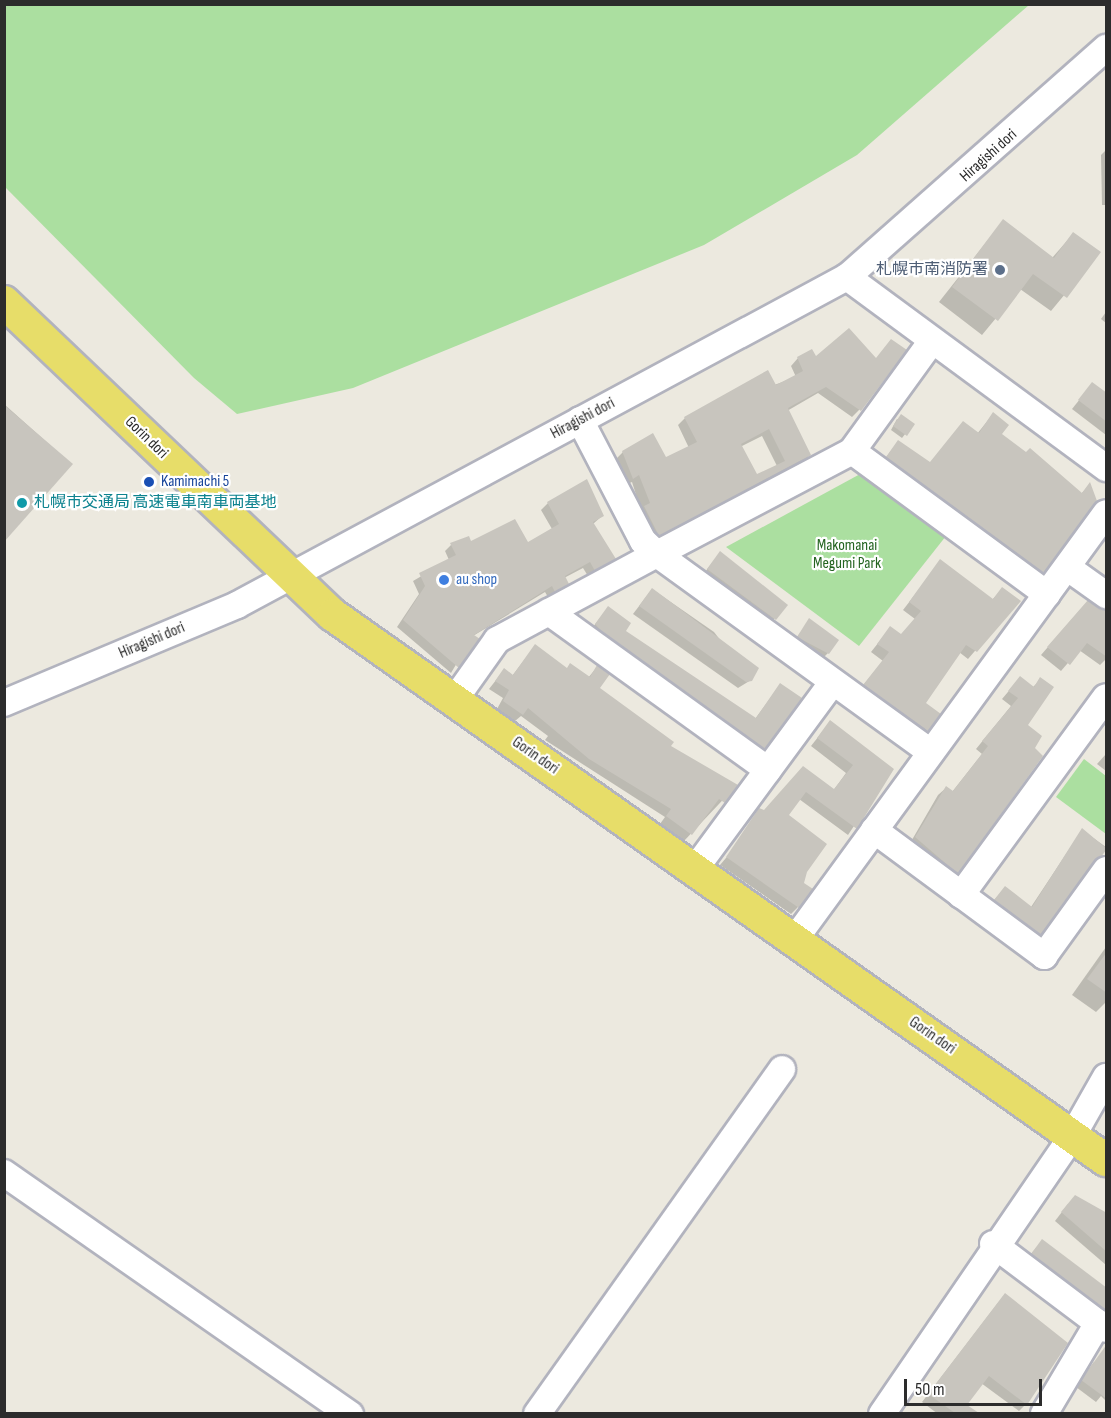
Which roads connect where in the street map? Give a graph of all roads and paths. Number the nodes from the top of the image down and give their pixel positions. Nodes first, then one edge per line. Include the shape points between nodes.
1 (1107, 48) edge
2 (847, 277) junction
3 (4, 302) edge
4 (932, 341) junction
5 (580, 420) junction
6 (852, 451) junction
7 (1107, 468) edge
8 (1107, 513) edge
9 (657, 554) junction
10 (1068, 568) junction
11 (294, 575) junction
12 (1047, 594) junction
13 (1107, 595) edge
14 (549, 612) junction
15 (832, 683) junction
16 (1107, 697) edge
17 (456, 699) junction
18 (4, 703) edge
19 (931, 752) junction
20 (768, 770) junction
21 (874, 830) junction
22 (695, 869) junction
23 (1107, 870) edge
24 (961, 895) junction
25 (795, 939) junction
26 (782, 1069) dead end
27 (1107, 1077) edge
28 (1073, 1135) junction
29 (1107, 1160) edge
30 (4, 1173) edge
31 (993, 1244) junction
32 (1102, 1326) edge
33 (350, 1413) edge
34 (537, 1413) edge
35 (882, 1413) edge
36 (1044, 1413) edge

1 - 2 street, Hiragishi dori
2 - 4 street
2 - 5 street, Hiragishi dori
3 - 11 main road, Gorin dori
4 - 6 street
4 - 7 street
5 - 9 street via 643,542
5 - 11 street, Hiragishi dori
6 - 9 street
6 - 12 street
8 - 10 street
9 - 14 street
9 - 15 street
10 - 12 street
10 - 13 street
11 - 17 main road, Gorin dori via 333,615
11 - 18 street, Hiragishi dori via 237,605
12 - 19 street
14 - 17 street via 498,640
14 - 20 street
15 - 19 street
15 - 20 street
16 - 24 street
17 - 22 main road, Gorin dori
19 - 21 street
20 - 22 street
21 - 24 street
21 - 25 street
22 - 25 main road, Gorin dori
23 - 24 street via 1044,956
25 - 28 main road, Gorin dori
26 - 34 street
27 - 28 street
28 - 29 main road, Gorin dori
28 - 31 street
30 - 33 street
31 - 32 street
31 - 35 street
32 - 36 street

